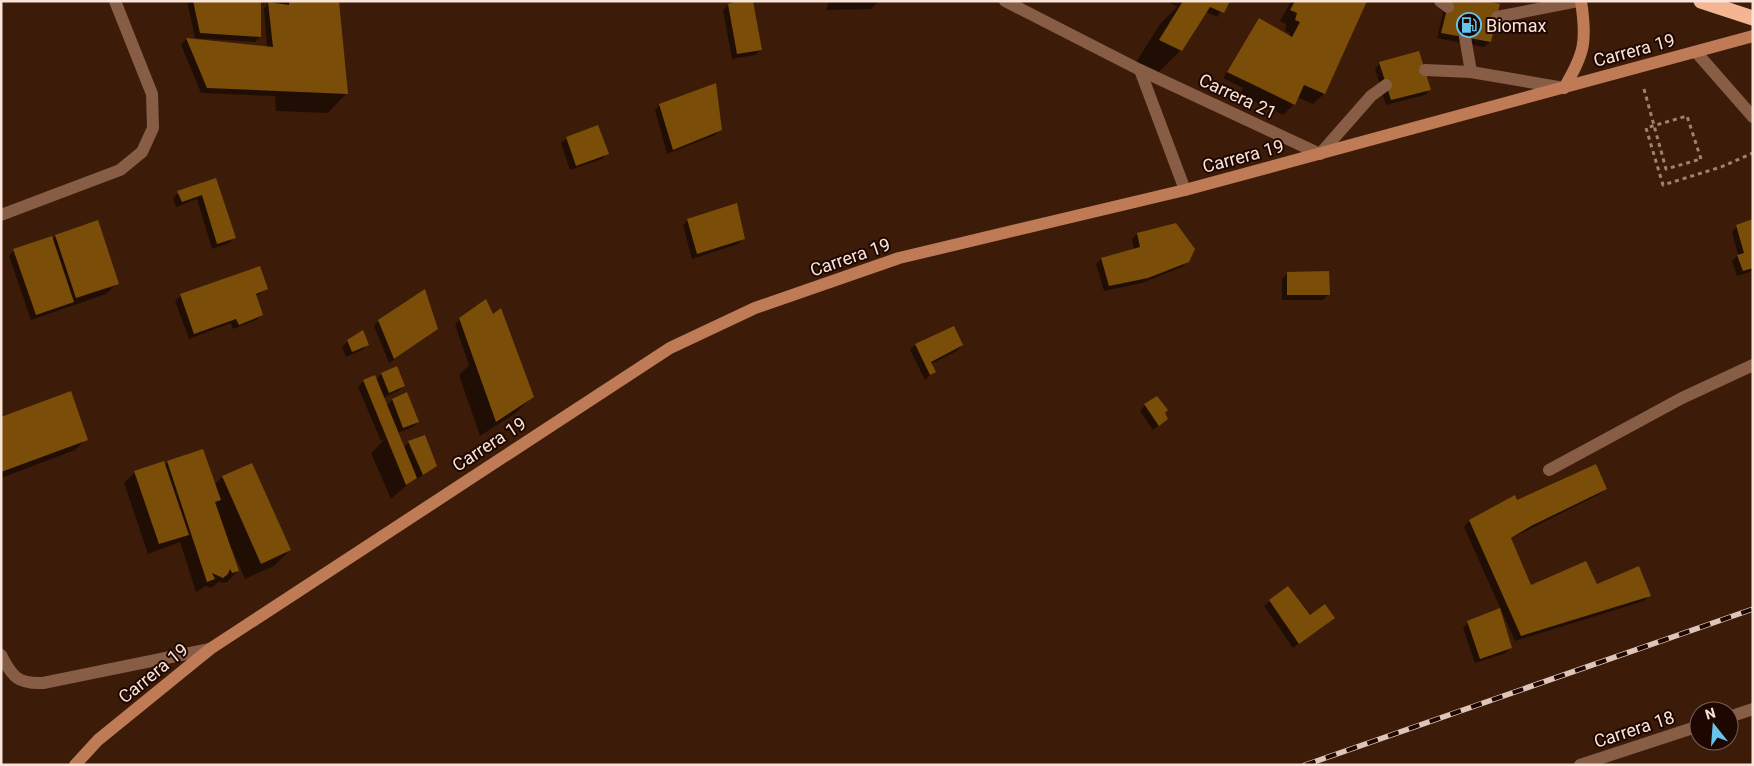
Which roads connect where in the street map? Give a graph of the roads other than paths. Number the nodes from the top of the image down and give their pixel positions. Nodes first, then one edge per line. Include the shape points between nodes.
1 (115, 1) edge
2 (1005, 1) edge
3 (1579, 1) edge
4 (1701, 1) edge
5 (1497, 17) dead end
6 (1753, 18) edge
7 (1753, 36) edge
8 (1465, 37) dead end
9 (1696, 52) junction
10 (1140, 70) junction
11 (1425, 70) dead end
12 (1471, 72) junction
13 (1386, 85) dead end
14 (1564, 88) junction
15 (1753, 117) edge
16 (1320, 154) junction
17 (1185, 190) junction
18 (1, 214) edge
19 (1753, 364) edge
20 (1549, 470) dead end
21 (210, 649) junction
22 (1, 655) edge
23 (1753, 709) edge
24 (1739, 714) edge
25 (1689, 729) edge
26 (76, 765) edge
27 (1580, 765) edge

1 - 18 street via 152,94 153,128 142,152 120,170
2 - 10 street, Carrera 21
3 - 5 street
3 - 14 street via 1586,31 1580,62
4 - 6 highway
7 - 9 street, Carrera 19
8 - 12 street
9 - 14 street, Carrera 19
9 - 15 street
10 - 16 street, Carrera 21
10 - 17 street
11 - 12 street
12 - 14 street
13 - 16 street via 1371,96
14 - 16 street, Carrera 19
16 - 17 street, Carrera 19
17 - 21 street, Carrera 19 via 899,258 754,308 670,348
19 - 20 street via 1682,398
21 - 22 street via 28,684 9,672
21 - 26 street, Carrera 19 via 98,740
23 - 24 street
25 - 27 street, Carrera 18

